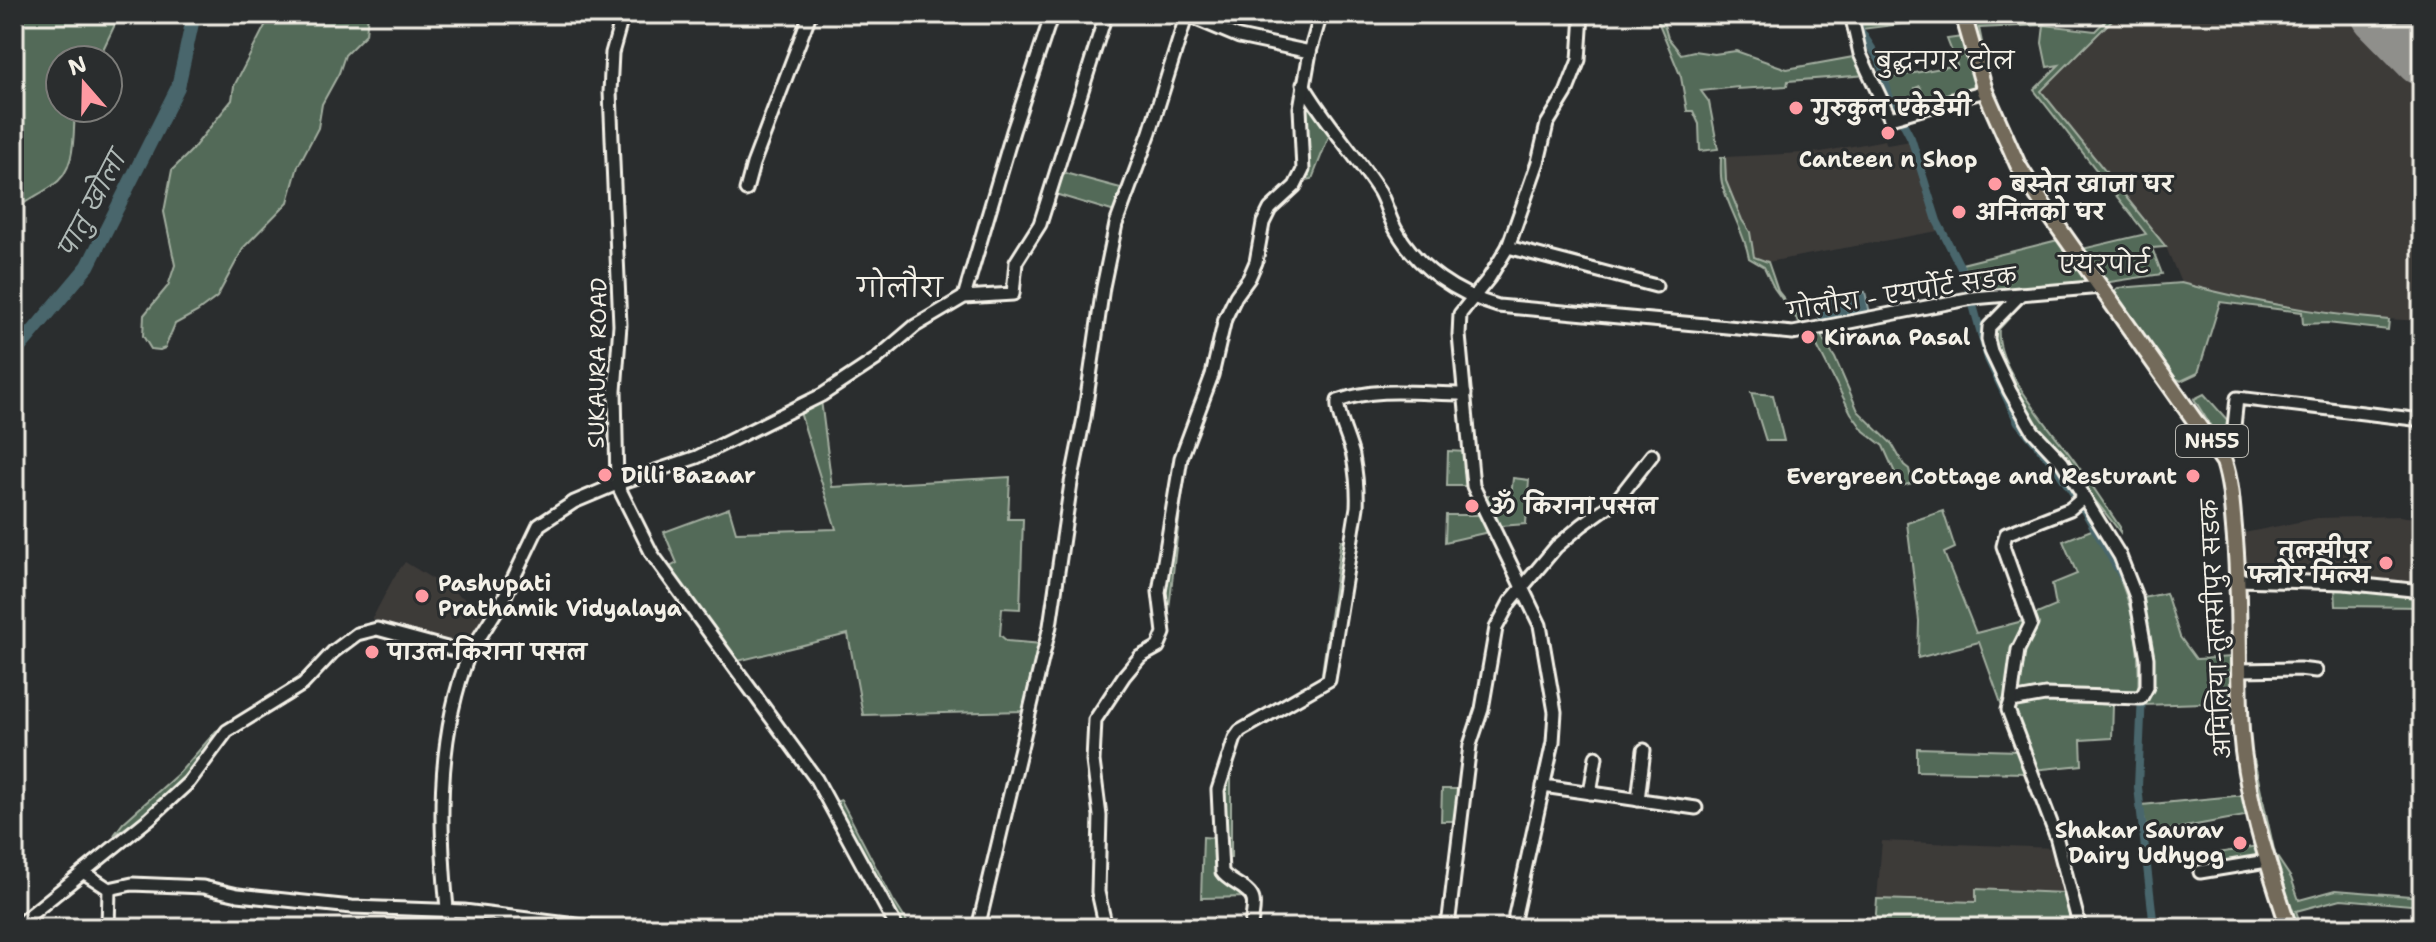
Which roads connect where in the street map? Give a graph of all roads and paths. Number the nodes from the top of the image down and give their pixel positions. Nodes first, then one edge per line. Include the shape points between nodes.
1 (623, 14) edge
2 (810, 14) edge
3 (1052, 14) edge
4 (1106, 14) edge
5 (1186, 14) edge
6 (1321, 14) edge
7 (1582, 14) edge
8 (1851, 14) edge
9 (1963, 14) edge
10 (1310, 52) junction
11 (1303, 84) junction
12 (1985, 91) junction
13 (746, 190) dead end
14 (1508, 247) junction
15 (1656, 286) dead end
16 (2102, 287) junction
17 (2021, 294) junction
18 (964, 297) junction
19 (1471, 298) junction
20 (1465, 394) junction
21 (2422, 420) edge
22 (2219, 450) junction
23 (1652, 455) dead end
24 (617, 484) junction
25 (2083, 498) junction
26 (2237, 580) junction
27 (1524, 588) junction
28 (2422, 591) edge
29 (469, 654) junction
30 (2239, 670) junction
31 (2316, 671) dead end
32 (2011, 701) junction
33 (1644, 750) dead end
34 (1596, 757) dead end
35 (1543, 786) junction
36 (1590, 793) junction
37 (1638, 800) junction
38 (1696, 808) dead end
39 (2267, 861) junction
40 (83, 872) junction
41 (2200, 872) dead end
42 (109, 889) junction
43 (447, 911) junction
44 (14, 928) edge
45 (108, 928) edge
46 (449, 928) edge
47 (624, 928) edge
48 (897, 928) edge
49 (978, 928) edge
50 (1106, 928) edge
51 (1251, 928) edge
52 (1443, 928) edge
53 (1515, 928) edge
54 (2080, 928) edge
55 (2289, 928) edge

1 - 24 street, SUKAURA ROAD via 612,53 610,92 620,325
2 - 13 street
3 - 18 street
4 - 18 street via 1040,224 1016,262 1013,294
5 - 10 street via 1239,37
5 - 49 street via 1116,224 1050,626
6 - 10 street
7 - 14 street via 1579,60 1547,124
8 - 12 street via 1860,54 1890,118
9 - 12 main road, अमिलिया-तुलसीपुर सडक / NH55
10 - 11 street
11 - 19 street via 1379,192 1396,231 1425,267
11 - 50 street via 1303,170 1263,223 1256,262 1225,319 1212,375 1181,458 1159,592 1164,633 1158,647 1140,657 1124,676 1095,720 1098,892
12 - 16 main road, अमिलिया-तुलसीपुर सडक / NH55 via 2018,165
14 - 15 street
14 - 19 street
16 - 17 street, गोलौरा - एयर्पोर्ट सडक
16 - 22 main road, अमिलिया-तुलसीपुर सडक / NH55
17 - 19 street, गोलौरा - एयर्पोर्ट सडक via 1973,298 1793,333 1498,306
17 - 25 street via 1989,327 1991,351 2033,431 2062,462
18 - 24 street via 822,395 697,457
19 - 20 street via 1460,314
20 - 27 street via 1473,486
20 - 51 street via 1390,390 1338,401 1358,483 1329,680 1240,731 1218,790 1222,872 1251,895
21 - 22 street via 2237,398 2233,436
22 - 26 main road, अमिलिया-तुलसीपुर सडक / NH55 via 2230,484
23 - 27 street via 1617,500 1556,547
24 - 29 street via 574,502 539,525 503,600
24 - 48 street via 652,554 816,779
25 - 32 street via 2070,509 2006,534 2003,546 2031,624 2018,650
25 - 32 street via 2120,556 2136,597 2147,658 2146,692 2134,700 2045,695
26 - 28 street
26 - 30 main road, अमिलिया-तुलसीपुर सडक / NH55
27 - 35 street via 1540,625 1555,712
27 - 52 street via 1496,628 1470,745 1449,918
29 - 40 street via 377,629 357,634 303,684 227,731 189,782
29 - 43 street via 453,698 440,812
30 - 31 street
30 - 39 main road, अमिलिया-तुलसीपुर सडक / NH55 via 2245,764
32 - 54 street via 2008,710 2056,836
33 - 37 street
34 - 36 street
35 - 36 street
35 - 53 street
36 - 37 street
37 - 38 street
39 - 41 street
39 - 55 main road, अमिलिया-तुलसीपुर सडक / NH55
40 - 42 street
40 - 44 street
42 - 43 street via 132,884 203,887 352,907
42 - 45 street
43 - 46 street
43 - 47 street

